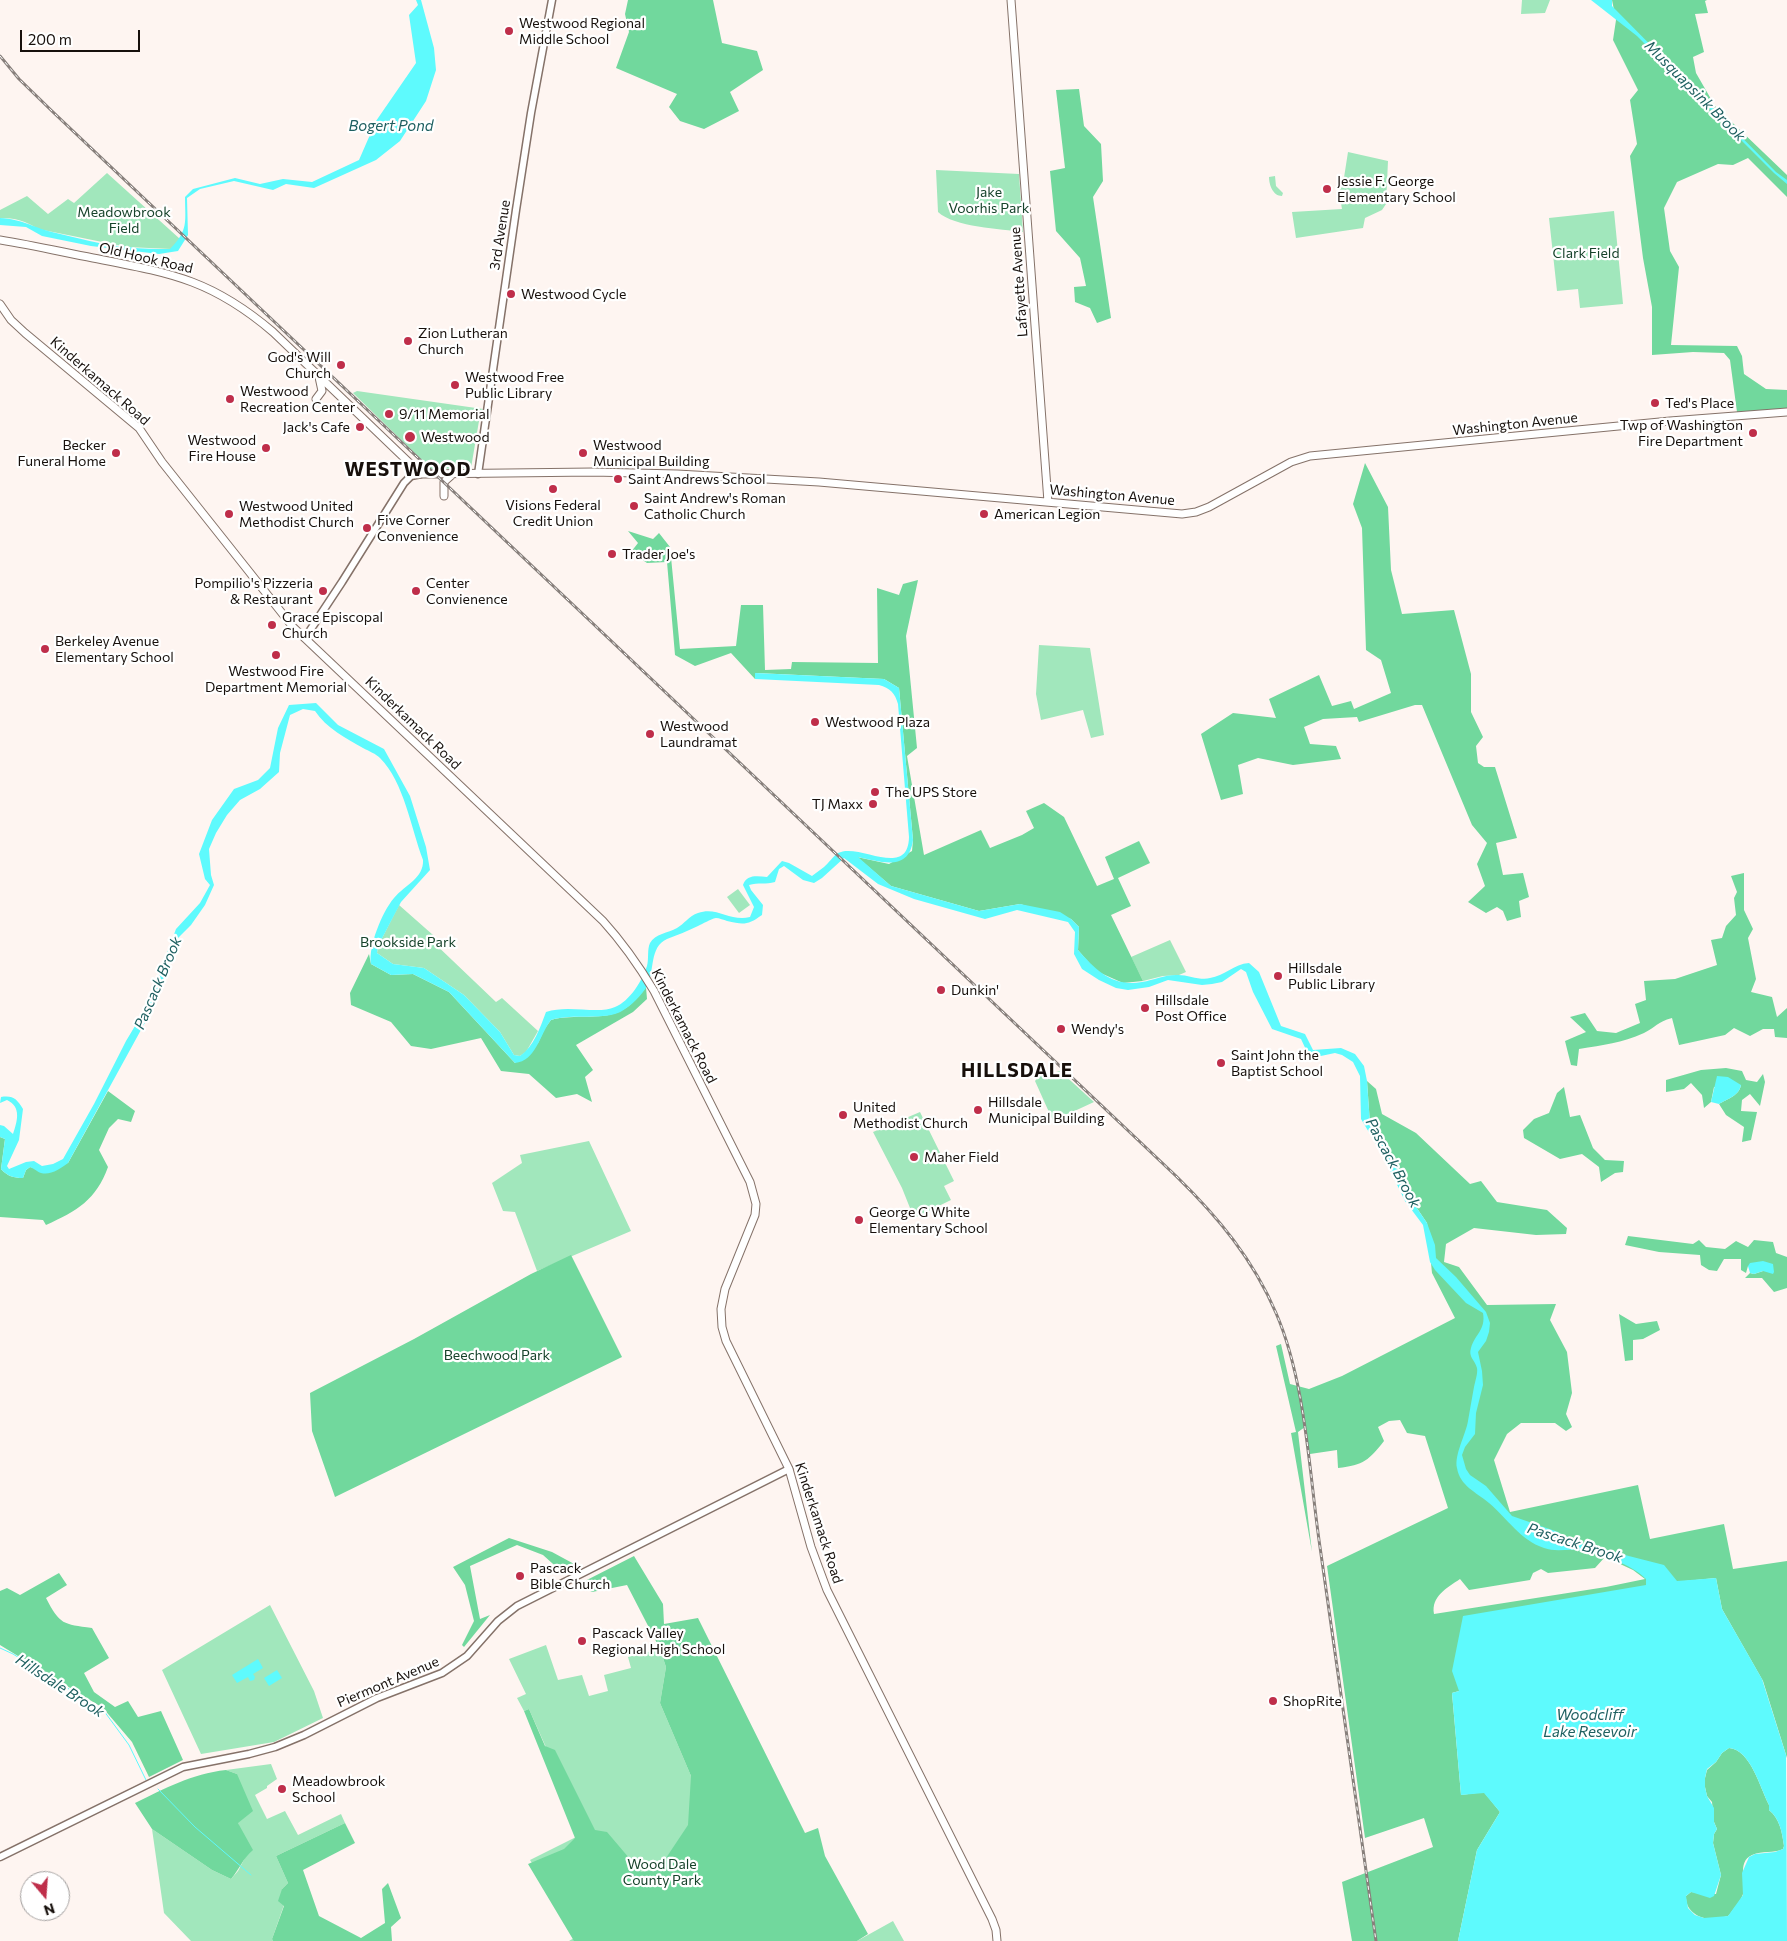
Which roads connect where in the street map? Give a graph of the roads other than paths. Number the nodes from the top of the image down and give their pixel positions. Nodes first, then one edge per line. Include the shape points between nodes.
1 (552, 0) edge
2 (1011, 0) edge
3 (0, 240) edge
4 (0, 304) edge
5 (319, 376) junction
6 (316, 399) dead end
7 (1787, 412) edge
8 (421, 474) junction
9 (453, 474) junction
10 (478, 474) junction
11 (444, 496) dead end
12 (1048, 502) junction
13 (305, 638) junction
14 (789, 1469) junction
15 (0, 1857) edge
16 (997, 1941) edge

1 - 10 main road, 3rd Avenue via 518,195
2 - 12 main road, Lafayette Avenue
3 - 5 main road, Old Hook Road via 173,274 216,292 250,313
4 - 13 main road, Kinderkamack Road via 25,333 139,428 168,469
5 - 6 main road via 322,391
5 - 8 main road, Old Hook Road
7 - 12 main road, Washington Avenue via 1310,456 1292,462 1196,512 1172,514
8 - 9 main road, Washington Avenue
8 - 13 main road via 411,476 404,483
9 - 10 main road, Washington Avenue
9 - 11 main road via 444,482
10 - 12 main road, Washington Avenue via 686,474
13 - 14 main road, Kinderkamack Road via 603,922 650,984 755,1197 755,1215 725,1289 721,1318 726,1341
14 - 15 main road, Piermont Avenue via 517,1606 498,1621 467,1656 442,1673 378,1698 275,1747 183,1766
14 - 16 main road, Kinderkamack Road via 824,1582 992,1918

